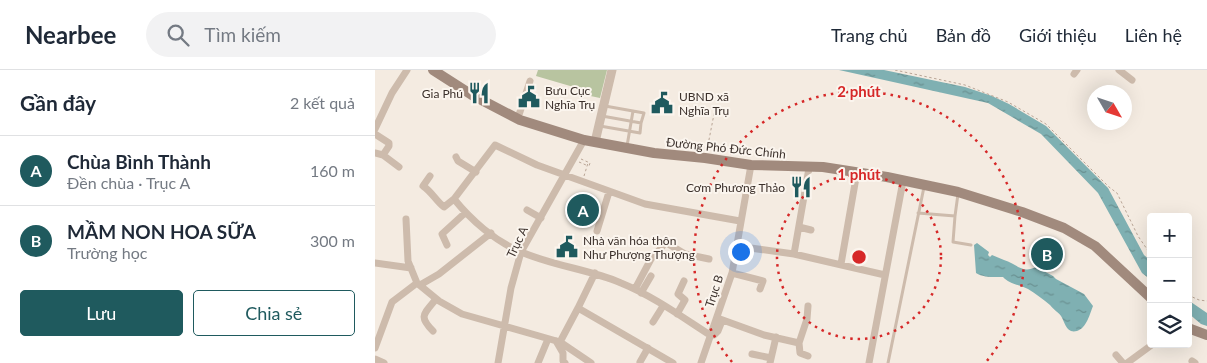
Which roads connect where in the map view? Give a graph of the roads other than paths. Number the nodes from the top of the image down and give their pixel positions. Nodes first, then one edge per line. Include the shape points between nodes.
1 (407, 70) edge
2 (433, 70) edge
3 (612, 70) edge
4 (1119, 70) edge
5 (1132, 80) dead end
6 (530, 81) dead end
7 (604, 106) junction
8 (633, 111) junction
9 (601, 116) junction
10 (518, 118) junction
11 (631, 121) junction
12 (641, 123) junction
13 (599, 126) junction
14 (375, 129) edge
15 (630, 131) junction
16 (375, 134) edge
17 (584, 140) junction
18 (595, 142) junction
19 (627, 149) junction
20 (375, 153) edge
21 (383, 156) junction
22 (456, 157) dead end
23 (751, 165) junction
24 (399, 167) dead end
25 (809, 168) junction
26 (476, 172) junction
27 (857, 172) junction
28 (430, 176) dead end
29 (566, 176) junction
30 (903, 181) junction
31 (924, 185) junction
32 (609, 192) junction
33 (958, 192) junction
34 (455, 200) junction
35 (527, 210) dead end
36 (465, 213) junction
37 (918, 213) junction
38 (955, 216) junction
39 (541, 218) junction
40 (406, 219) dead end
41 (740, 221) junction
42 (799, 227) junction
43 (811, 230) dead end
44 (597, 231) dead end
45 (491, 233) junction
46 (447, 245) dead end
47 (971, 245) dead end
48 (736, 246) junction
49 (521, 252) junction
50 (794, 254) junction
51 (709, 259) dead end
52 (375, 263) edge
53 (841, 264) junction
54 (411, 268) junction
55 (595, 273) junction
56 (732, 273) junction
57 (885, 275) junction
58 (651, 276) dead end
59 (684, 281) dead end
60 (419, 284) junction
61 (761, 289) dead end
62 (638, 291) junction
63 (1147, 294) edge
64 (436, 299) junction
65 (663, 306) junction
66 (808, 306) dead end
67 (578, 308) junction
68 (677, 314) junction
69 (720, 319) junction
70 (653, 322) dead end
71 (505, 327) junction
72 (1192, 329) edge
73 (433, 331) dead end
74 (710, 335) junction
75 (1207, 335) edge
76 (776, 338) junction
77 (554, 341) junction
78 (799, 343) junction
79 (375, 348) edge
80 (648, 348) junction
81 (1147, 348) edge
82 (752, 354) dead end
83 (1116, 355) dead end
84 (808, 356) dead end
85 (375, 359) edge
86 (771, 361) edge
87 (564, 362) edge
88 (640, 362) edge
89 (385, 363) edge
90 (498, 363) edge
91 (538, 363) edge
92 (591, 363) edge
93 (673, 363) edge
94 (701, 363) edge
95 (869, 363) edge
96 (888, 363) edge
97 (1125, 363) edge

1 - 14 street
2 - 10 main road, Đường Phó Đức Chính via 472,95
3 - 7 street
4 - 5 street
6 - 10 street
7 - 8 lane
7 - 9 street
8 - 11 lane
8 - 12 lane via 644,113
9 - 11 lane
9 - 13 street
10 - 17 main road, Đường Phó Đức Chính
11 - 12 lane
11 - 15 lane
12 - 15 lane via 640,133
13 - 15 lane
13 - 18 street
15 - 19 lane
16 - 21 street via 389,143
17 - 18 main road, Đường Phó Đức Chính
17 - 29 street, Trục A
18 - 19 main road, Đường Phó Đức Chính
19 - 23 main road, Đường Phó Đức Chính
20 - 21 street
21 - 24 street
22 - 26 street
23 - 25 main road, Đường Phó Đức Chính
23 - 41 street, Trục B
25 - 27 main road, Đường Phó Đức Chính
25 - 42 street
26 - 29 street via 495,146
26 - 34 street
27 - 30 main road, Đường Phó Đức Chính
27 - 53 street
28 - 34 street via 423,186 439,204 444,207
29 - 32 street
29 - 39 street, Trục A
30 - 31 main road, Đường Phó Đức Chính
30 - 57 street
31 - 33 main road, Đường Phó Đức Chính
31 - 37 lane
32 - 41 street via 645,204
32 - 44 street
33 - 38 lane
33 - 63 main road, Đường Phó Đức Chính via 1064,228 1095,246
34 - 36 street
35 - 39 street
36 - 45 street
36 - 46 street via 442,234
37 - 38 lane
37 - 96 lane
38 - 47 lane via 953,242
39 - 49 street, Trục A
40 - 54 street
41 - 48 street, Trục B
42 - 43 street
42 - 50 street
45 - 49 street
45 - 60 street via 439,274
48 - 50 street
48 - 56 street, Trục B
49 - 55 street
49 - 71 street, Trục A
50 - 53 street
51 - 62 street via 685,254 665,242 651,259
52 - 54 street
53 - 57 street
54 - 60 street
55 - 62 street
55 - 67 street
56 - 61 street via 763,281
56 - 69 street, Trục B
57 - 95 street
58 - 62 street
59 - 68 street via 678,294 685,300
60 - 64 street
60 - 79 street via 392,302
62 - 65 street
64 - 71 street via 462,314
64 - 73 street via 423,318
65 - 68 street
65 - 70 street
66 - 78 street
67 - 77 street
67 - 80 street
68 - 74 street
69 - 74 street, Trục B
69 - 76 street
71 - 77 street
71 - 90 street, Trục A
72 - 75 main road
74 - 94 street, Trục B
76 - 78 street
76 - 86 street
77 - 87 street via 563,354
77 - 91 street
77 - 92 street
78 - 84 street via 801,354
80 - 88 street
80 - 93 street
81 - 97 street
82 - 86 street
83 - 97 street
85 - 89 street

